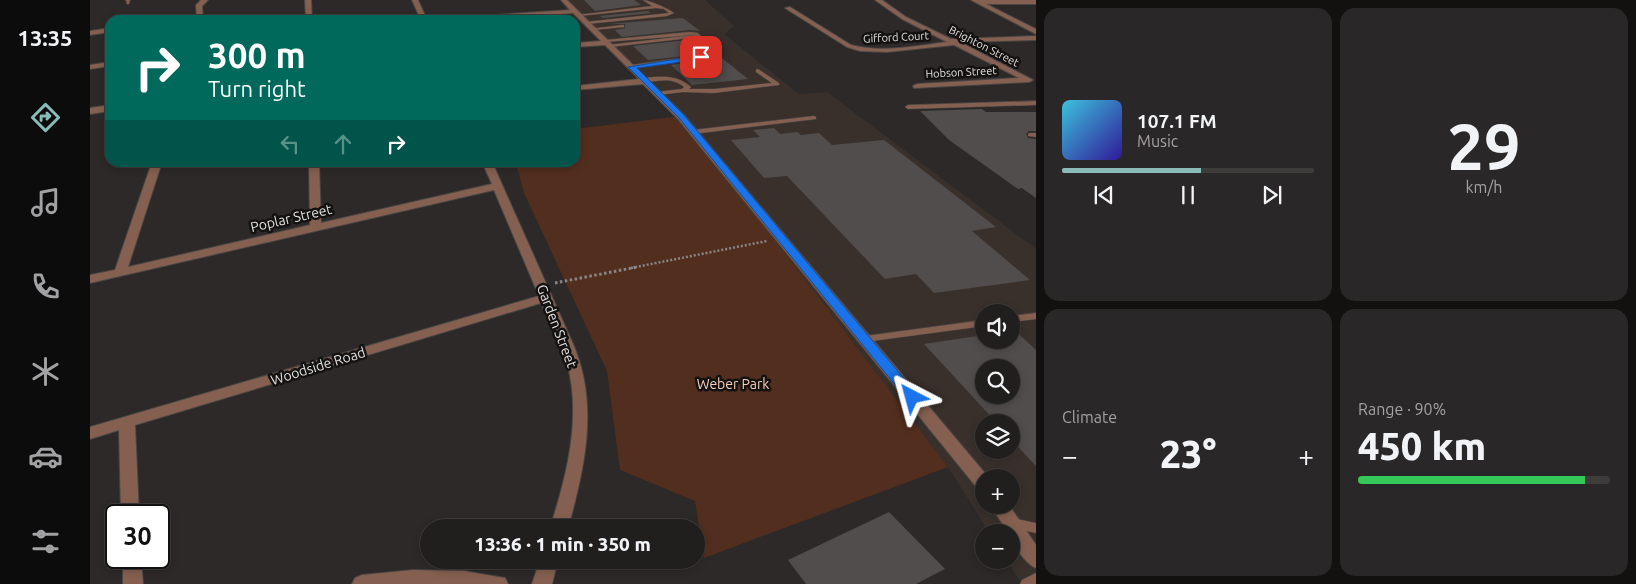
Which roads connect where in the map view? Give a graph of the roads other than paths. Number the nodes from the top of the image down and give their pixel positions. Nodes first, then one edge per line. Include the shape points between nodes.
1 (204, 0) edge
2 (308, 0) edge
3 (415, 0) edge
4 (564, 0) edge
5 (645, 0) edge
6 (878, 0) edge
7 (976, 1) edge
8 (1036, 2) edge
9 (656, 7) junction
10 (788, 8) dead end
11 (601, 13) junction
12 (200, 15) edge
13 (309, 15) edge
14 (422, 15) edge
15 (580, 15) edge
16 (580, 15) edge
17 (580, 19) edge
18 (584, 19) junction
19 (610, 20) junction
20 (622, 26) dead end
21 (105, 31) edge
22 (1036, 32) edge
23 (90, 33) edge
24 (1036, 38) edge
25 (954, 42) junction
26 (608, 43) junction
27 (580, 46) edge
28 (701, 57) dead end
29 (105, 65) edge
30 (90, 67) edge
31 (632, 67) junction
32 (758, 71) dead end
33 (1032, 80) edge
34 (645, 81) junction
35 (917, 86) dead end
36 (580, 88) edge
37 (685, 88) junction
38 (658, 93) junction
39 (1036, 103) edge
40 (908, 107) dead end
41 (105, 109) edge
42 (90, 111) edge
43 (814, 118) dead end
44 (694, 132) junction
45 (155, 167) edge
46 (314, 167) edge
47 (489, 167) edge
48 (498, 186) junction
49 (316, 228) junction
50 (120, 272) junction
51 (90, 279) edge
52 (544, 292) junction
53 (1036, 316) edge
54 (1020, 318) edge
55 (975, 324) edge
56 (865, 339) junction
57 (127, 423) junction
58 (90, 433) edge
59 (975, 473) edge
60 (130, 504) edge
61 (1005, 514) edge
62 (562, 519) edge
63 (1011, 523) junction
64 (1036, 528) edge
65 (1036, 560) edge
66 (132, 569) edge
67 (546, 569) edge
68 (1036, 579) edge
69 (133, 584) edge
70 (362, 584) edge
71 (498, 584) edge
72 (542, 584) edge
73 (1026, 584) edge

1 - 12 street via 199,5
2 - 13 street
3 - 14 street
4 - 16 street
5 - 9 lane
6 - 25 street, Brighton Street via 904,18
7 - 8 street
7 - 22 street
9 - 11 lane
9 - 19 lane via 672,13
10 - 25 street, Gifford Court via 863,54
11 - 18 lane
11 - 19 lane
15 - 18 street
17 - 18 street
18 - 19 lane
18 - 20 lane
18 - 26 street
21 - 23 street
24 - 25 street, Gifford Court
25 - 33 street, Brighton Street
26 - 26 lane via 699,36 690,33
26 - 27 street
26 - 31 street
28 - 31 lane
29 - 30 street
31 - 34 street
32 - 37 lane via 777,84 714,91
33 - 35 street, Hobson Street
34 - 36 street
34 - 37 lane via 680,80
34 - 38 street
37 - 38 lane
38 - 44 street
39 - 40 lane
41 - 42 street
43 - 44 lane
44 - 56 street
45 - 50 street
46 - 49 street
47 - 48 street, Garden Street
48 - 49 street, Poplar Street
48 - 52 street, Garden Street
49 - 50 street, Poplar Street
50 - 51 street, Poplar Street
52 - 57 street, Woodside Road
52 - 62 street, Garden Street via 566,340 579,396 579,437 571,491
53 - 54 lane
55 - 56 lane
56 - 59 street
57 - 58 street, Woodside Road
57 - 60 street
61 - 63 street
63 - 64 lane
63 - 65 street
66 - 69 street
67 - 72 street
68 - 73 lane
70 - 71 street via 388,579 442,578

